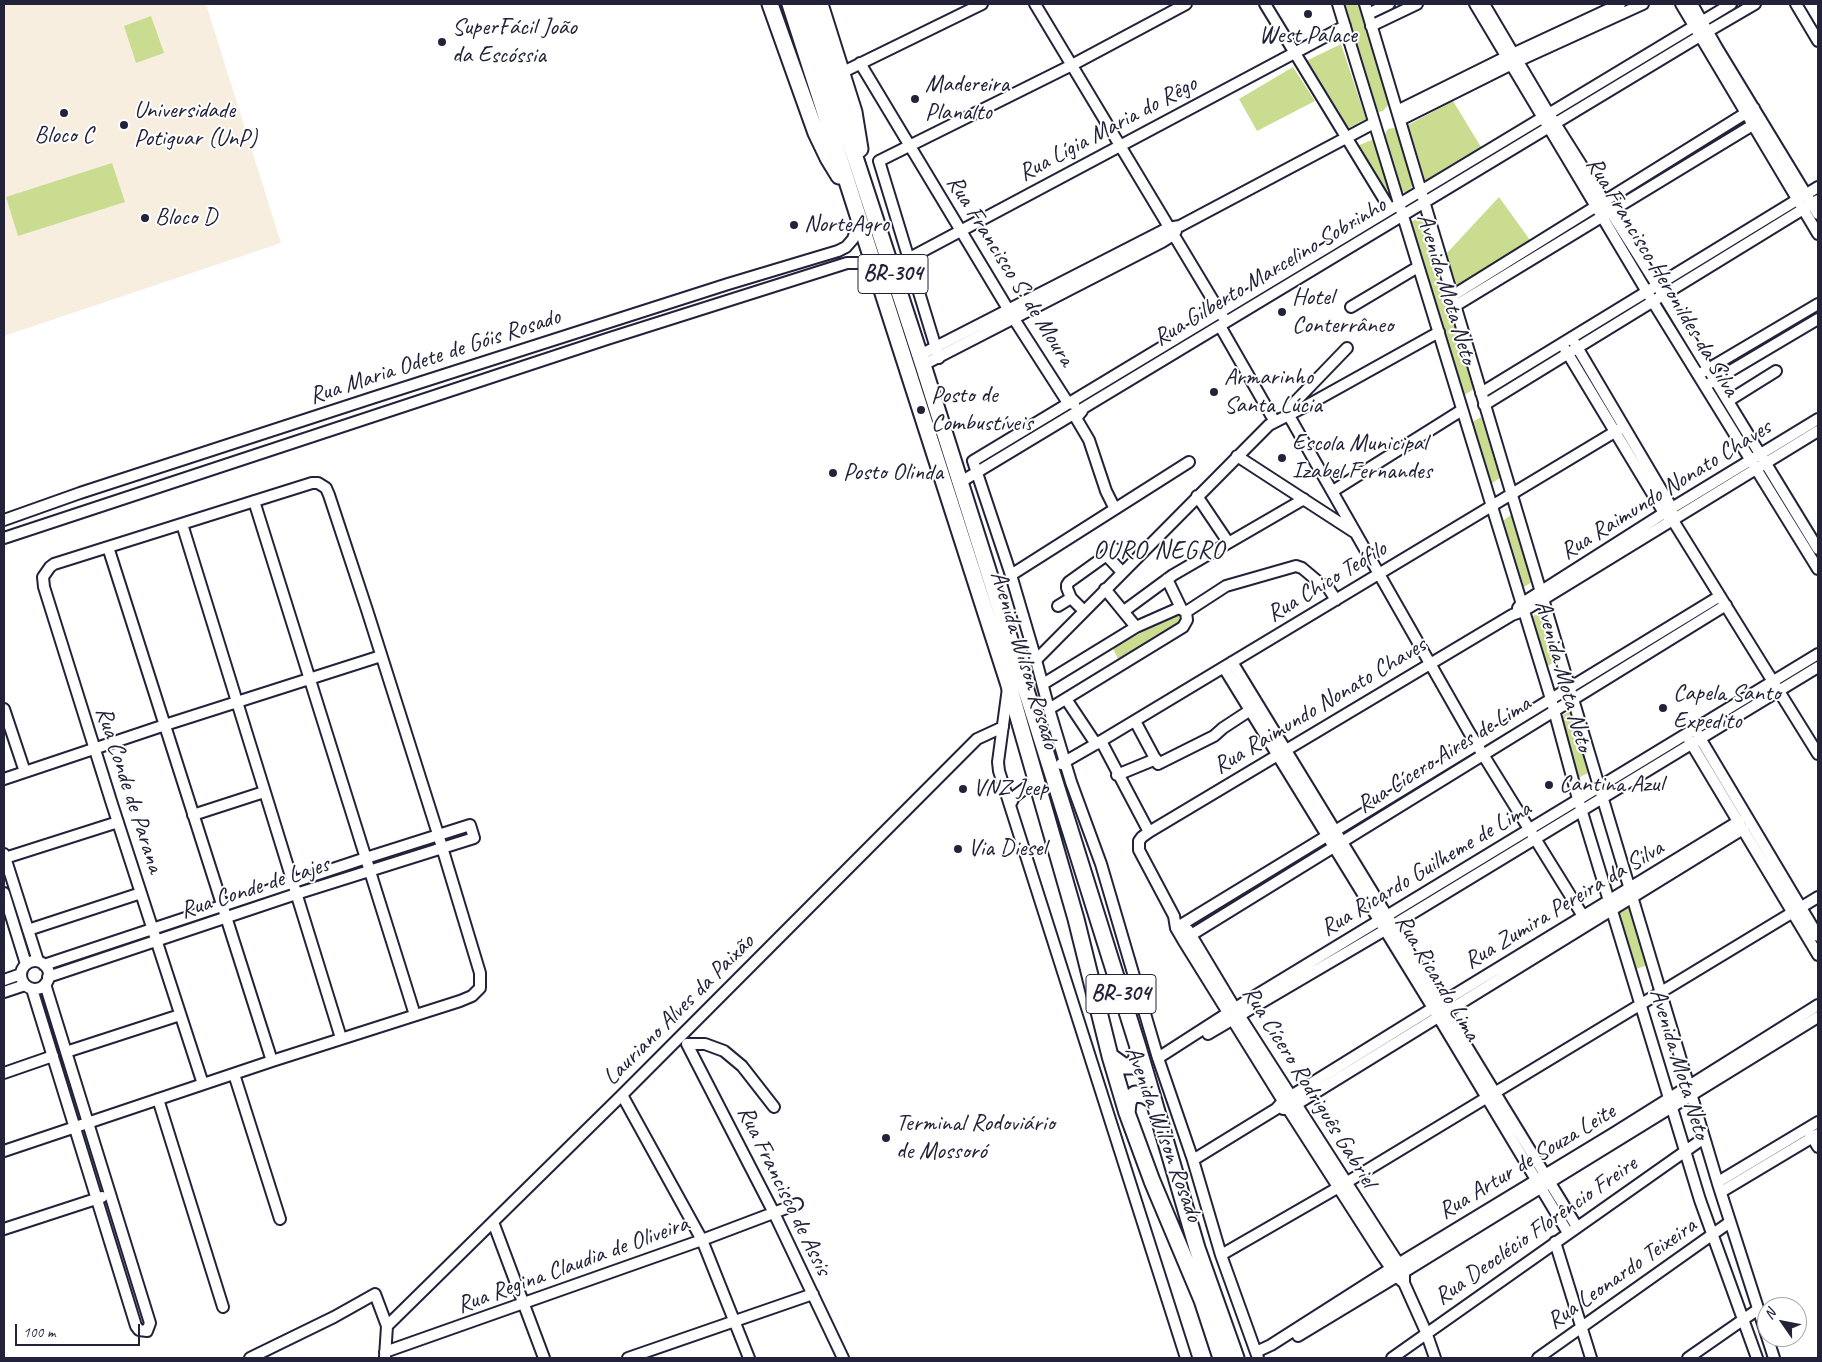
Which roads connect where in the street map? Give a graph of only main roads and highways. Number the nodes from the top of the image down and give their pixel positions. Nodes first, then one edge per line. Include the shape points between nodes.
1 (770, 4) edge
2 (790, 4) edge
3 (805, 4) edge
4 (820, 4) edge
5 (845, 150) junction
6 (859, 195) junction
7 (884, 270) junction
8 (1138, 1047) junction
9 (1110, 1056) junction
10 (1154, 1101) junction
11 (1127, 1113) junction
12 (1222, 1358) edge
13 (1236, 1358) edge

1 - 6 highway via 816,133 828,158
2 - 5 highway, Avenida Wilson Rosado / BR-304
3 - 5 highway, Avenida Wilson Rosado / BR-304
4 - 6 highway via 854,112
5 - 6 highway, Avenida Wilson Rosado / BR-304
6 - 7 highway, Avenida Wilson Rosado / BR-304
6 - 7 highway, Avenida Wilson Rosado / BR-304 via 859,216
7 - 8 highway, Avenida Wilson Rosado / BR-304 via 921,360
7 - 9 highway, Avenida Wilson Rosado / BR-304 via 1040,792
8 - 9 highway via 1133,1066 1124,1066
8 - 10 highway, Avenida Wilson Rosado / BR-304
9 - 11 highway, Avenida Wilson Rosado / BR-304
10 - 11 highway via 1135,1094 1130,1098
10 - 13 highway, Avenida Wilson Rosado / BR-304 via 1197,1248
11 - 12 highway, Avenida Wilson Rosado / BR-304

